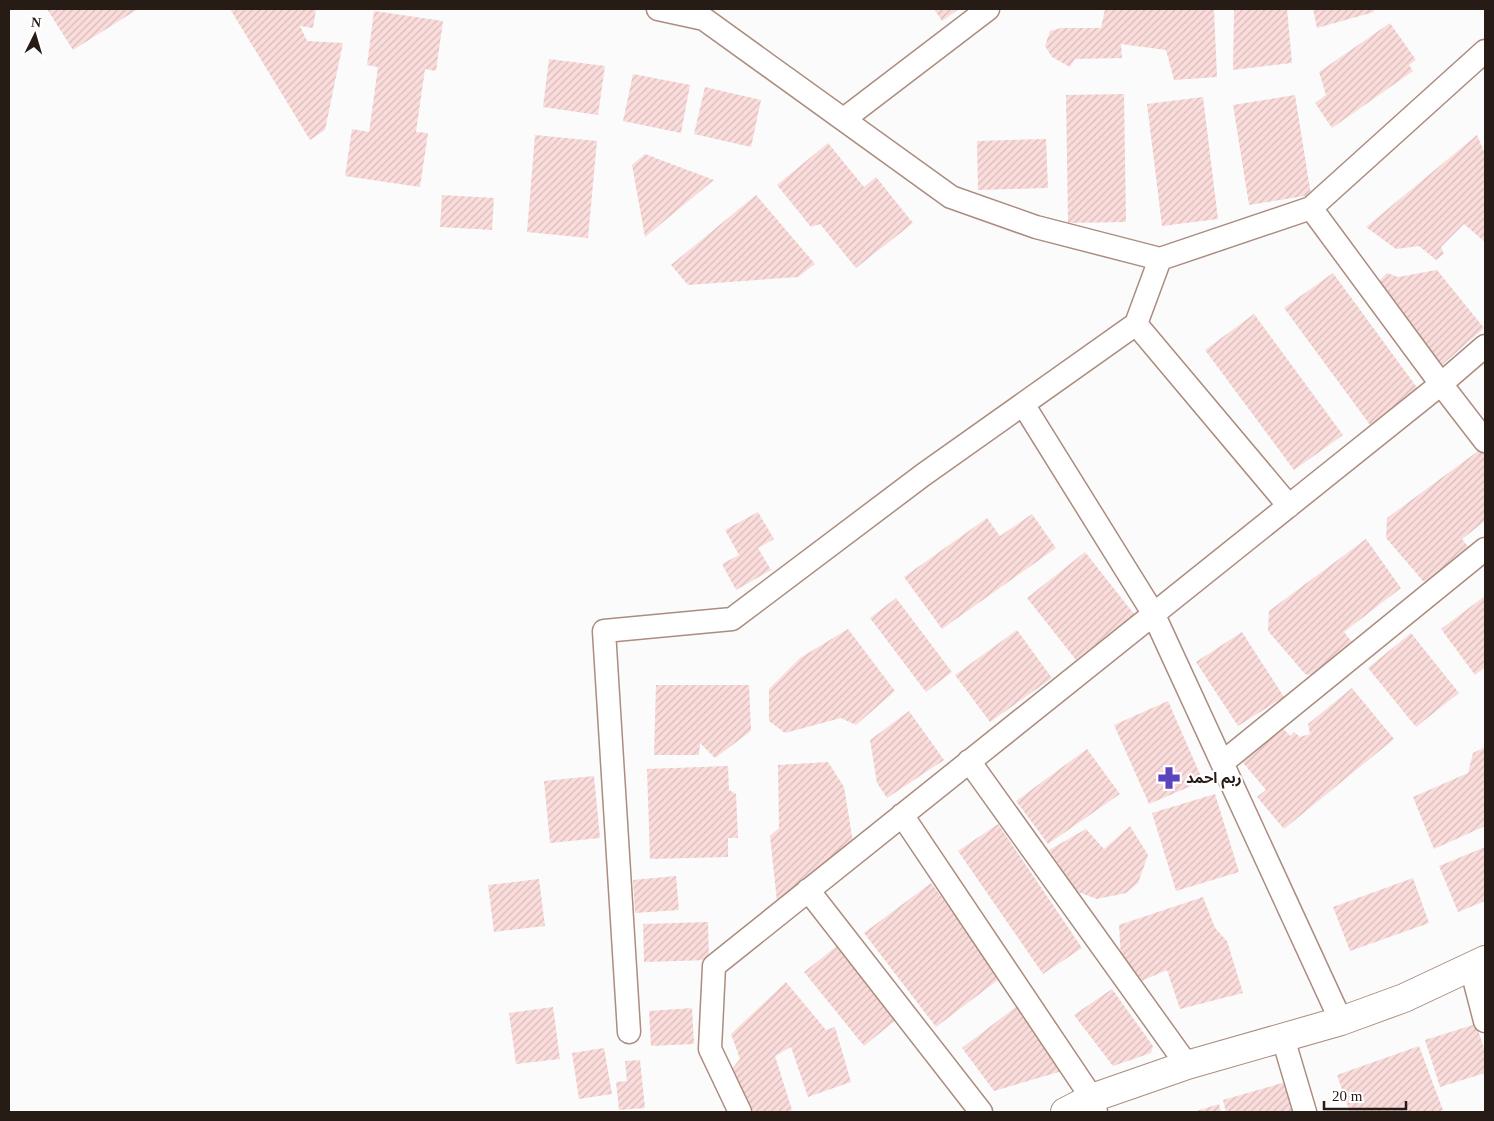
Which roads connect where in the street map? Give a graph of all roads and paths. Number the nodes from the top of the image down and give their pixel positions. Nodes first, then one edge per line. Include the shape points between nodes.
1 (658, 9) edge
2 (988, 9) edge
3 (1485, 51) edge
4 (844, 120) junction
5 (1311, 208) junction
6 (1160, 259) junction
7 (1136, 324) junction
8 (1485, 346) edge
9 (1441, 384) junction
10 (1023, 404) junction
11 (1485, 441) edge
12 (1289, 506) junction
13 (1485, 549) edge
14 (1152, 613) junction
15 (969, 761) junction
16 (1222, 764) junction
17 (902, 815) junction
18 (808, 890) junction
19 (1478, 963) edge
20 (1341, 1021) junction
21 (1485, 1021) edge
22 (629, 1032) dead end
23 (1283, 1038) junction
24 (1187, 1065) junction
25 (1094, 1105) edge
26 (740, 1112) edge
27 (981, 1112) edge
28 (1065, 1112) edge
29 (1305, 1112) edge

1 - 4 street via 704,18
2 - 4 street
3 - 5 street
4 - 6 street via 951,197 1036,227
5 - 6 street
5 - 9 street
6 - 7 street
7 - 10 street
7 - 12 street
8 - 9 street
9 - 11 street
9 - 12 street
10 - 14 street
10 - 22 street via 732,619 604,631
12 - 14 street
13 - 16 street
14 - 15 street
14 - 16 street
15 - 17 street
15 - 24 street
16 - 20 street
17 - 18 street
17 - 25 street
18 - 26 street via 714,966 710,1049
18 - 27 street
19 - 20 street via 1404,998
19 - 21 street
20 - 23 street
23 - 24 street
23 - 29 street
24 - 25 street
25 - 28 street

